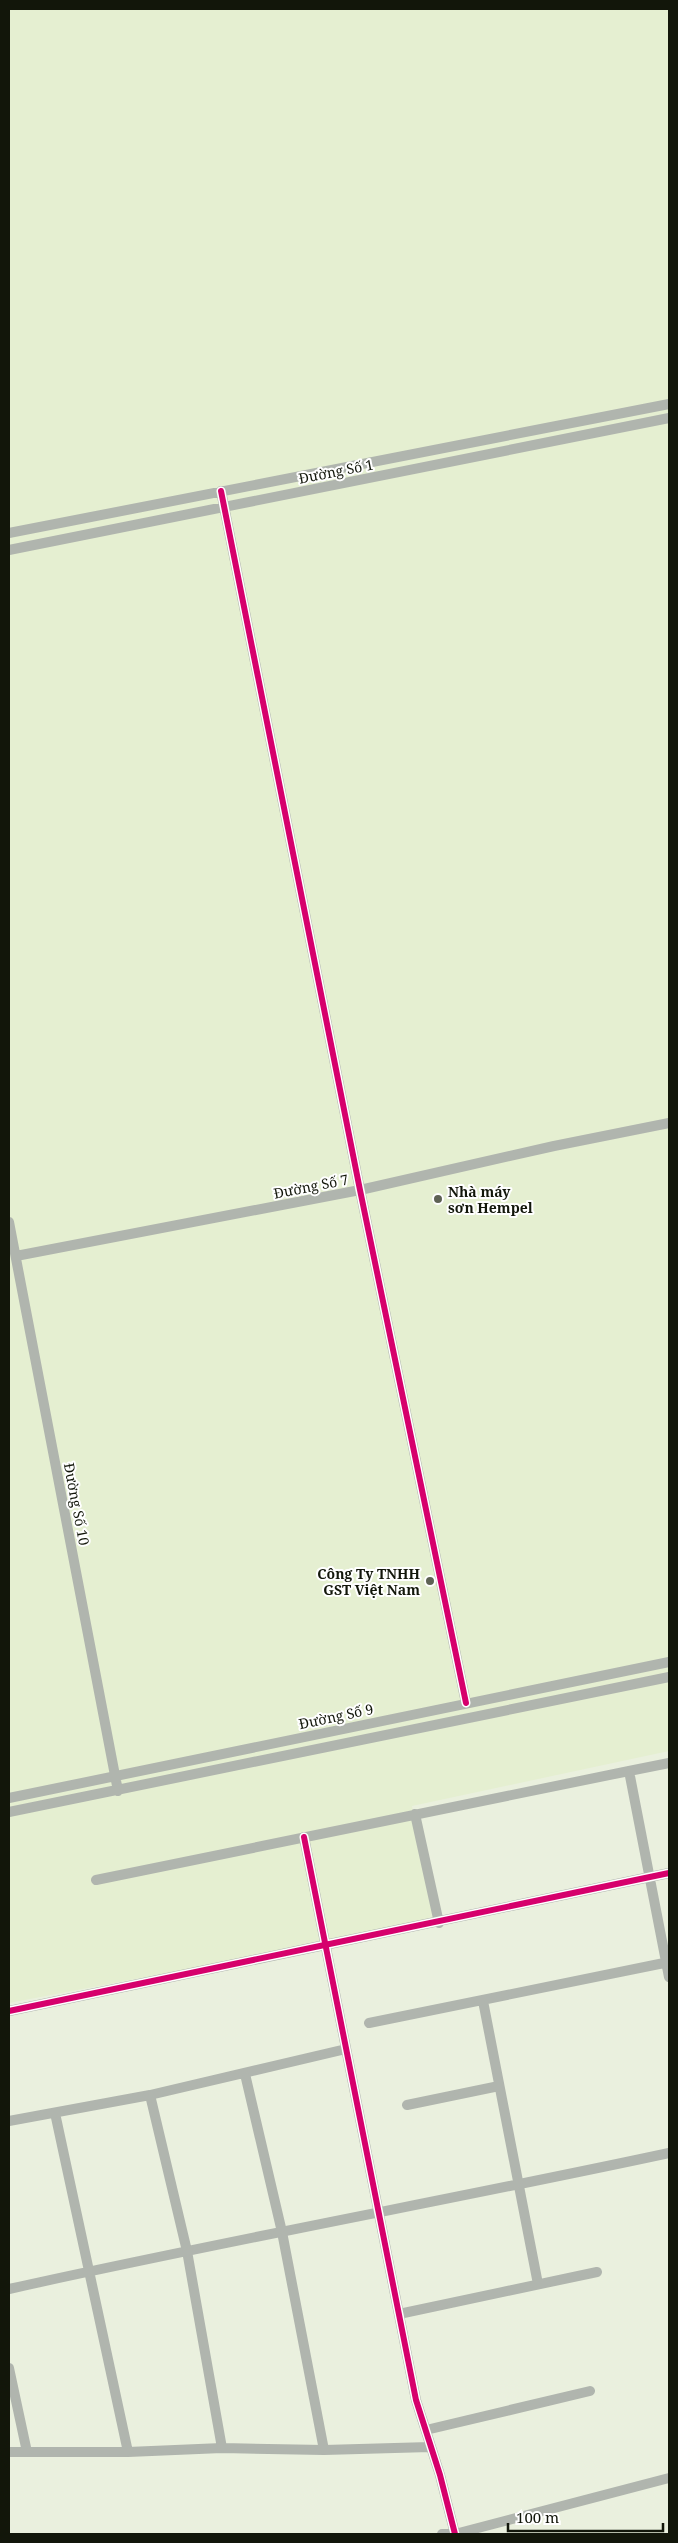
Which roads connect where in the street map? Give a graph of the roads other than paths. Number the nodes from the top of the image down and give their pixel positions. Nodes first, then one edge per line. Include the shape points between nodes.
1 (669, 404) edge
2 (669, 418) edge
3 (221, 491) junction
4 (224, 507) junction
5 (9, 533) edge
6 (9, 550) edge
7 (669, 1122) edge
8 (360, 1190) junction
9 (9, 1222) edge
10 (16, 1256) junction
11 (669, 1662) edge
12 (669, 1677) edge
13 (466, 1703) junction
14 (669, 1763) edge
15 (629, 1771) junction
16 (115, 1776) junction
17 (118, 1791) junction
18 (9, 1798) edge
19 (9, 1812) edge
20 (415, 1814) junction
21 (304, 1838) junction
22 (669, 1873) edge
23 (650, 1877) junction
24 (96, 1880) dead end
25 (439, 1923) junction
26 (324, 1944) junction
27 (668, 1963) edge
28 (669, 1978) edge
29 (483, 2001) junction
30 (9, 2010) edge
31 (369, 2023) dead end
32 (346, 2049) junction
33 (245, 2074) junction
34 (499, 2086) junction
35 (150, 2095) junction
36 (407, 2105) dead end
37 (55, 2113) junction
38 (9, 2121) edge
39 (669, 2153) edge
40 (517, 2185) junction
41 (378, 2211) junction
42 (282, 2232) junction
43 (187, 2251) junction
44 (89, 2271) junction
45 (596, 2272) dead end
46 (538, 2284) junction
47 (9, 2289) edge
48 (399, 2314) junction
49 (9, 2368) edge
50 (590, 2391) dead end
51 (12, 2398) edge
52 (426, 2430) junction
53 (430, 2447) junction
54 (222, 2448) junction
55 (324, 2450) junction
56 (9, 2452) edge
57 (27, 2452) junction
58 (128, 2452) junction
59 (669, 2478) edge
60 (442, 2534) edge
61 (455, 2534) edge

1 - 3 street, Đường Số 1
2 - 4 street, Đường Số 1
3 - 4 street
3 - 5 street, Đường Số 1
4 - 6 street, Đường Số 1
4 - 8 street
7 - 8 street, Đường Số 7
8 - 10 street, Đường Số 7
8 - 13 street
9 - 10 street, Đường Số 10
10 - 16 street, Đường Số 10
11 - 13 street, Đường Số 9
12 - 17 street, Đường Số 9
13 - 16 street, Đường Số 9
14 - 15 street
15 - 20 street
15 - 23 street
16 - 17 street, Đường Số 10
16 - 18 street, Đường Số 9
17 - 19 street, Đường Số 9
20 - 21 street
20 - 25 street
21 - 24 street
21 - 26 street
22 - 23 street
23 - 25 street
23 - 27 street
25 - 26 street
26 - 30 street
26 - 32 street
27 - 28 street
27 - 29 street
29 - 31 street
29 - 34 street
32 - 33 street
32 - 41 street
33 - 35 street
33 - 42 street
34 - 36 street
34 - 40 street
35 - 37 street
35 - 43 street
37 - 38 street
37 - 44 street
39 - 40 street
40 - 41 street
40 - 46 street
41 - 42 street
41 - 48 street
42 - 43 street
42 - 55 street
43 - 44 street
43 - 54 street
44 - 47 street
44 - 58 street
45 - 46 street
46 - 48 street
48 - 52 street via 416,2400
49 - 51 street
50 - 52 street
51 - 57 street
52 - 53 street
53 - 55 street
53 - 61 street
54 - 55 street
54 - 58 street
56 - 57 street
57 - 58 street
59 - 61 street
60 - 61 street

